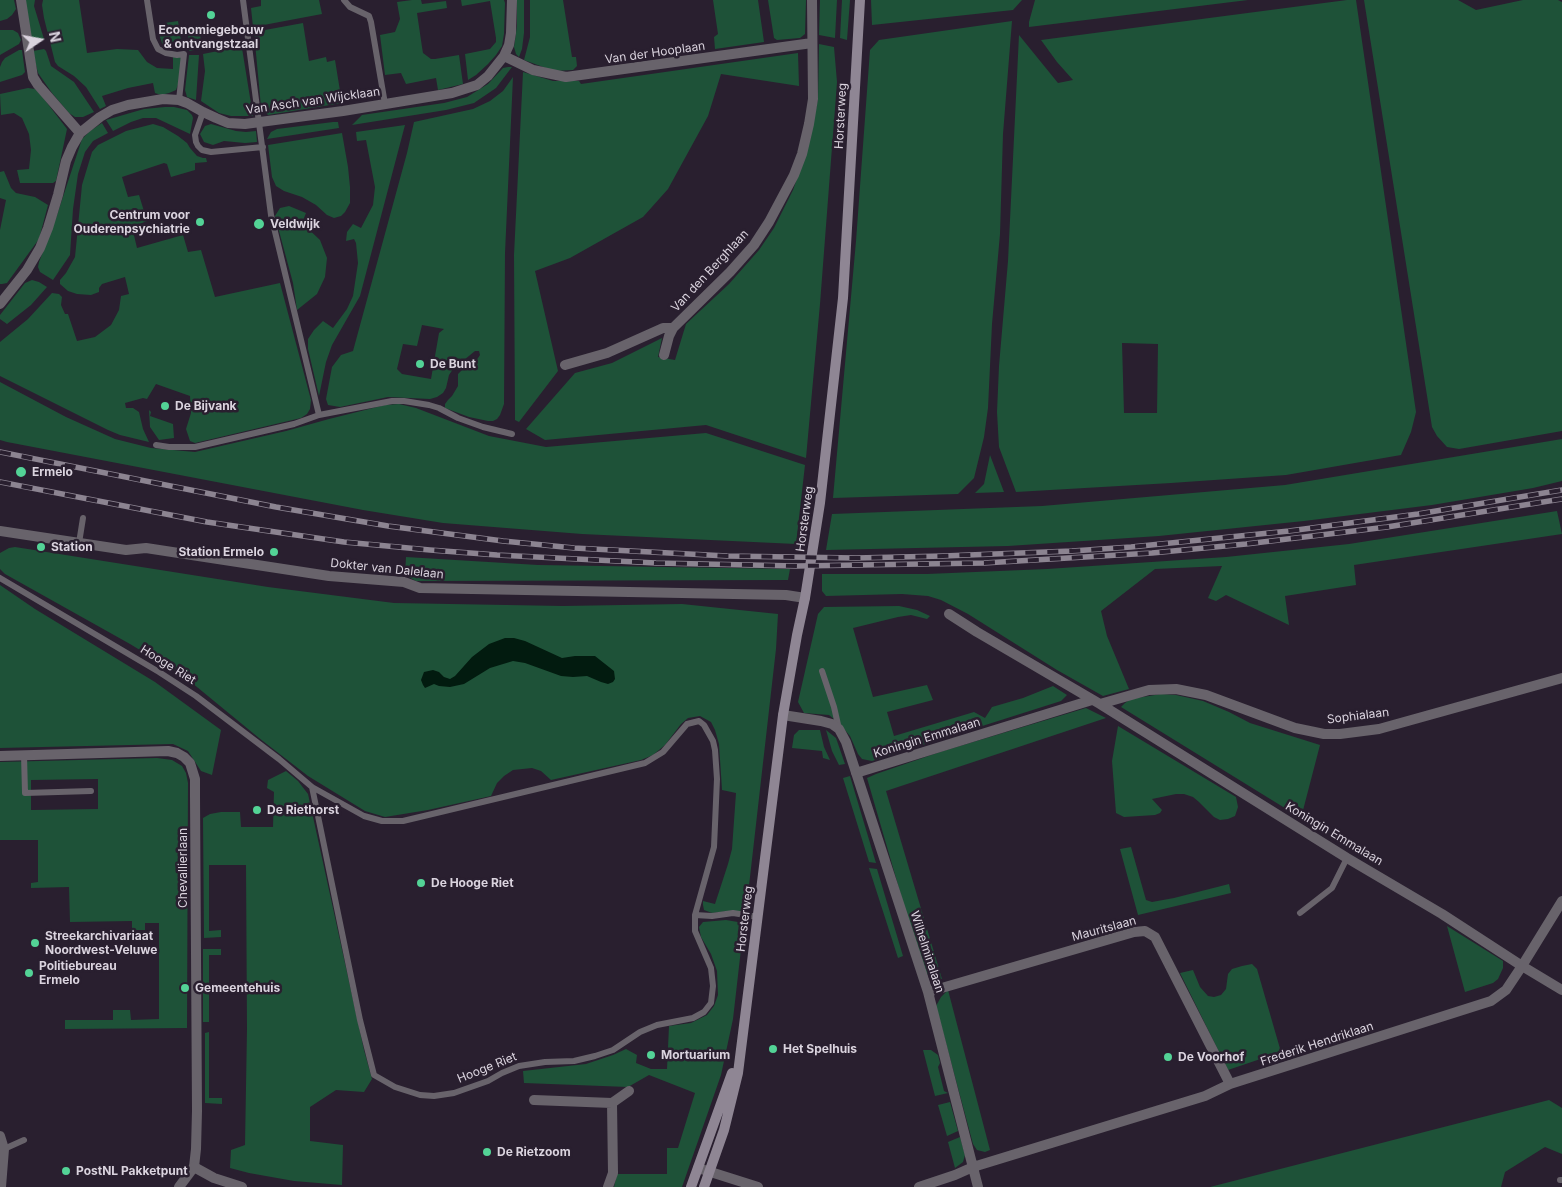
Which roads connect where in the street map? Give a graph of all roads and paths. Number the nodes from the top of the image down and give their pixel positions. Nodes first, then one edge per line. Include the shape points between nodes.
1 (21, 0) edge
2 (147, 0) edge
3 (243, 0) edge
4 (344, 0) edge
5 (512, 0) edge
6 (812, 0) edge
7 (860, 0) edge
8 (812, 43) junction
9 (504, 56) junction
10 (179, 100) junction
11 (385, 104) junction
12 (203, 112) junction
13 (259, 122) junction
14 (80, 133) junction
15 (262, 147) junction
16 (2, 298) edge
17 (673, 328) junction
18 (664, 356) dead end
19 (565, 365) dead end
20 (320, 415) junction
21 (512, 434) dead end
22 (156, 445) dead end
23 (83, 518) dead end
24 (0, 531) edge
25 (79, 543) junction
26 (0, 578) edge
27 (805, 598) junction
28 (949, 614) dead end
29 (822, 671) dead end
30 (1562, 678) edge
31 (1096, 702) junction
32 (783, 715) junction
33 (838, 729) junction
34 (24, 755) junction
35 (0, 756) edge
36 (856, 773) junction
37 (312, 787) junction
38 (91, 792) dead end
39 (1348, 858) junction
40 (1562, 901) edge
41 (1300, 913) dead end
42 (695, 915) junction
43 (758, 917) junction
44 (1522, 966) junction
45 (1562, 990) edge
46 (928, 992) junction
47 (743, 1037) junction
48 (1230, 1084) junction
49 (629, 1092) dead end
50 (534, 1100) dead end
51 (612, 1103) junction
52 (0, 1136) edge
53 (24, 1140) dead end
54 (4, 1149) junction
55 (194, 1167) junction
56 (698, 1168) junction
57 (972, 1168) junction
58 (710, 1172) junction
59 (1, 1187) edge
60 (179, 1187) edge
61 (242, 1187) edge
62 (608, 1187) edge
63 (692, 1187) edge
64 (704, 1187) edge
65 (758, 1187) edge
66 (919, 1187) edge
67 (978, 1187) edge

1 - 14 street via 34,78
2 - 10 lane via 153,39 158,49 184,54
3 - 13 lane
4 - 11 lane via 350,7 369,16 372,22
5 - 9 street, Van Asch van Wijcklaan via 511,33
6 - 8 street, Van den Berghlaan
7 - 27 main road, Horsterweg via 843,298 820,503
8 - 9 street, Van der Hooplaan via 566,77 534,70
8 - 17 street, Van den Berghlaan via 809,124 794,175 754,244
9 - 11 street, Van Asch van Wijcklaan via 488,76 466,90
10 - 12 street, Van Asch van Wijcklaan
10 - 14 street, Van Asch van Wijcklaan via 146,101 112,110
11 - 13 street, Van Asch van Wijcklaan
12 - 13 street, Van Asch van Wijcklaan via 228,123
12 - 15 lane via 195,135 202,150
13 - 15 lane
14 - 16 street, Van Asch van Wijcklaan via 66,161 40,248 27,270
15 - 20 lane via 271,214
17 - 18 street, Van den Berghlaan
17 - 19 street, Van den Berghlaan via 663,328 606,353
20 - 21 lane via 404,401 429,405 483,427
20 - 22 lane via 195,447
23 - 25 lane
24 - 25 street, Dokter van Dalelaan
25 - 27 street, Dokter van Dalelaan via 126,550 146,548 319,574 404,582 420,588 786,595
26 - 37 lane, Hooge Riet via 196,696
27 - 32 main road, Horsterweg
28 - 31 street, Koningin Emmalaan
29 - 33 lane, Wilhelminalaan
30 - 31 street, Sophialaan via 1379,729 1340,734 1295,728 1206,695 1176,689 1149,690
31 - 36 street, Koningin Emmalaan
31 - 39 street, Koningin Emmalaan
32 - 33 street via 832,724
32 - 43 main road, Horsterweg
33 - 36 street, Wilhelminalaan
34 - 35 street, Chevallierlaan
34 - 38 lane via 25,793
34 - 55 street, Chevallierlaan via 168,751 184,758 193,770 197,1112
36 - 46 street, Wilhelminalaan
37 - 42 lane, Hooge Riet via 372,819 403,821 645,763 663,752 686,724 699,721 713,741 717,789 714,847
37 - 42 lane, Hooge Riet via 374,1075 395,1087 434,1096 454,1093 519,1066 574,1062 595,1056 613,1050 657,1025 693,1018 704,1012 711,1003 713,986 711,968 695,931
39 - 41 lane via 1332,888
39 - 44 street, Koningin Emmalaan
40 - 44 street, Frederik Hendriklaan
42 - 43 lane via 733,913
43 - 47 main road, Horsterweg
44 - 45 street, Koningin Emmalaan
44 - 48 street, Frederik Hendriklaan via 1506,990 1491,1001
46 - 48 street, Mauritslaan via 1145,931 1155,937
46 - 57 street, Wilhelminalaan
47 - 56 main road, Horsterweg
47 - 58 main road, Horsterweg via 731,1102
48 - 57 street, Frederik Hendriklaan via 1205,1096
49 - 51 street
50 - 51 street
51 - 62 street via 613,1173
52 - 54 street
53 - 54 lane
54 - 59 street
55 - 60 street
55 - 61 street
56 - 58 street
56 - 63 main road, Horsterweg
57 - 66 street, Frederik Hendriklaan
57 - 67 street, Wilhelminalaan
58 - 64 main road, Horsterweg
58 - 65 street

